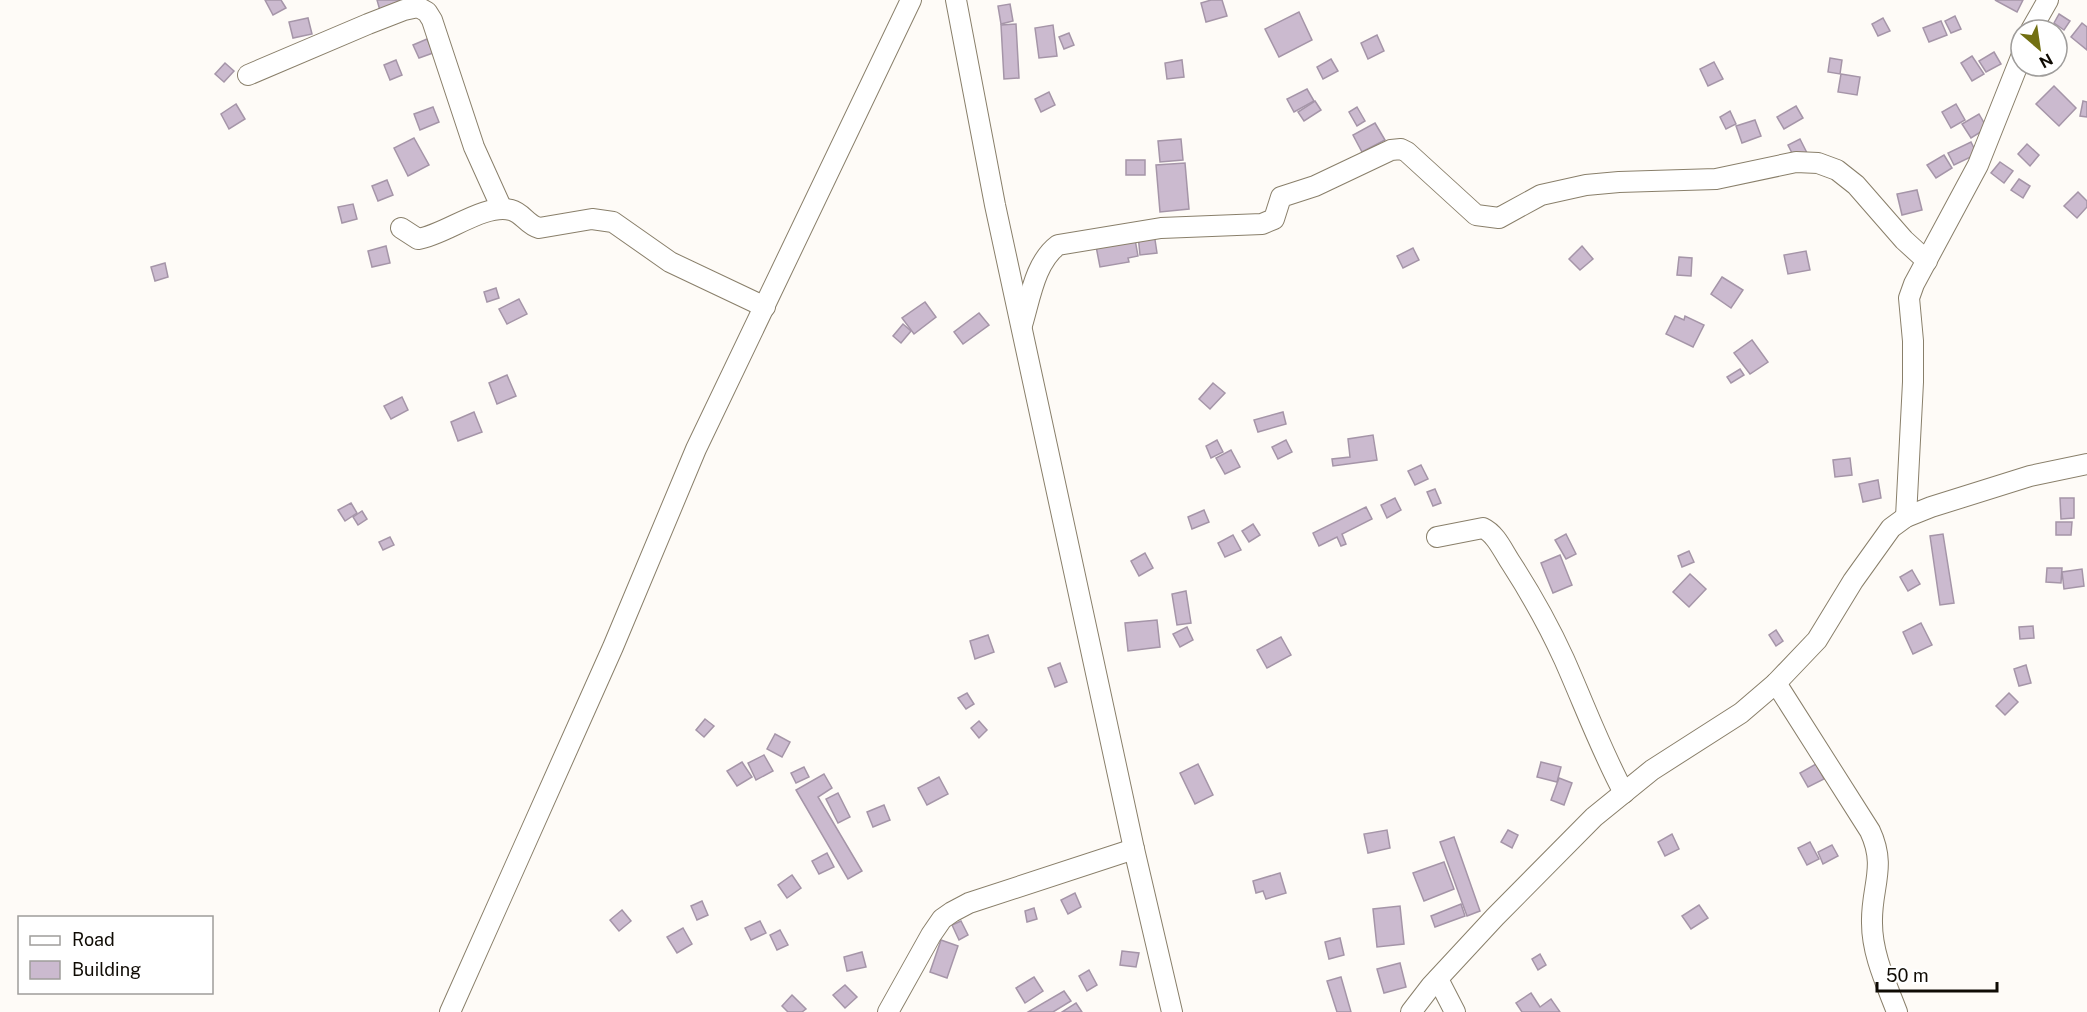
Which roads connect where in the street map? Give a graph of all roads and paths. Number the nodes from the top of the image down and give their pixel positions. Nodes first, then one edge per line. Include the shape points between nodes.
1 (911, 0) edge
2 (956, 0) edge
3 (2048, 0) edge
4 (2038, 18) edge
5 (248, 75) dead end
6 (2013, 78) edge
7 (502, 209) junction
8 (401, 228) dead end
9 (1927, 261) junction
10 (765, 307) junction
11 (1022, 325) junction
12 (2087, 464) edge
13 (1906, 517) junction
14 (1437, 537) dead end
15 (1776, 682) junction
16 (1624, 793) junction
17 (1134, 849) junction
18 (1438, 979) junction
19 (450, 1012) edge
20 (888, 1012) edge
21 (1172, 1012) edge
22 (1411, 1012) edge
23 (1455, 1012) edge
24 (1897, 1012) edge

1 - 10 street
2 - 11 street
3 - 4 street
5 - 7 street via 418,7 432,20 474,147
6 - 9 street via 1978,165
7 - 8 street via 480,213 429,237 418,239
7 - 10 street via 516,212 539,228 592,219 613,222 670,262
9 - 11 street via 1856,185 1837,170 1818,163 1796,162 1716,179 1586,185 1541,195 1509,214 1487,218 1462,204 1401,149 1281,197 1274,219 1262,224 1161,228 1058,245 1042,265
9 - 13 street via 1909,298 1913,382
10 - 19 street via 696,449 613,647
11 - 17 street
12 - 13 street via 2030,476
13 - 15 street via 1878,544 1817,640
14 - 16 street via 1476,528 1488,530 1494,536 1564,658
15 - 16 street via 1741,713 1652,770
15 - 24 street via 1877,846 1879,862 1872,922 1875,952
16 - 18 street via 1495,916
17 - 20 street via 980,899 952,912 931,935
17 - 21 street
18 - 22 street
18 - 23 street

